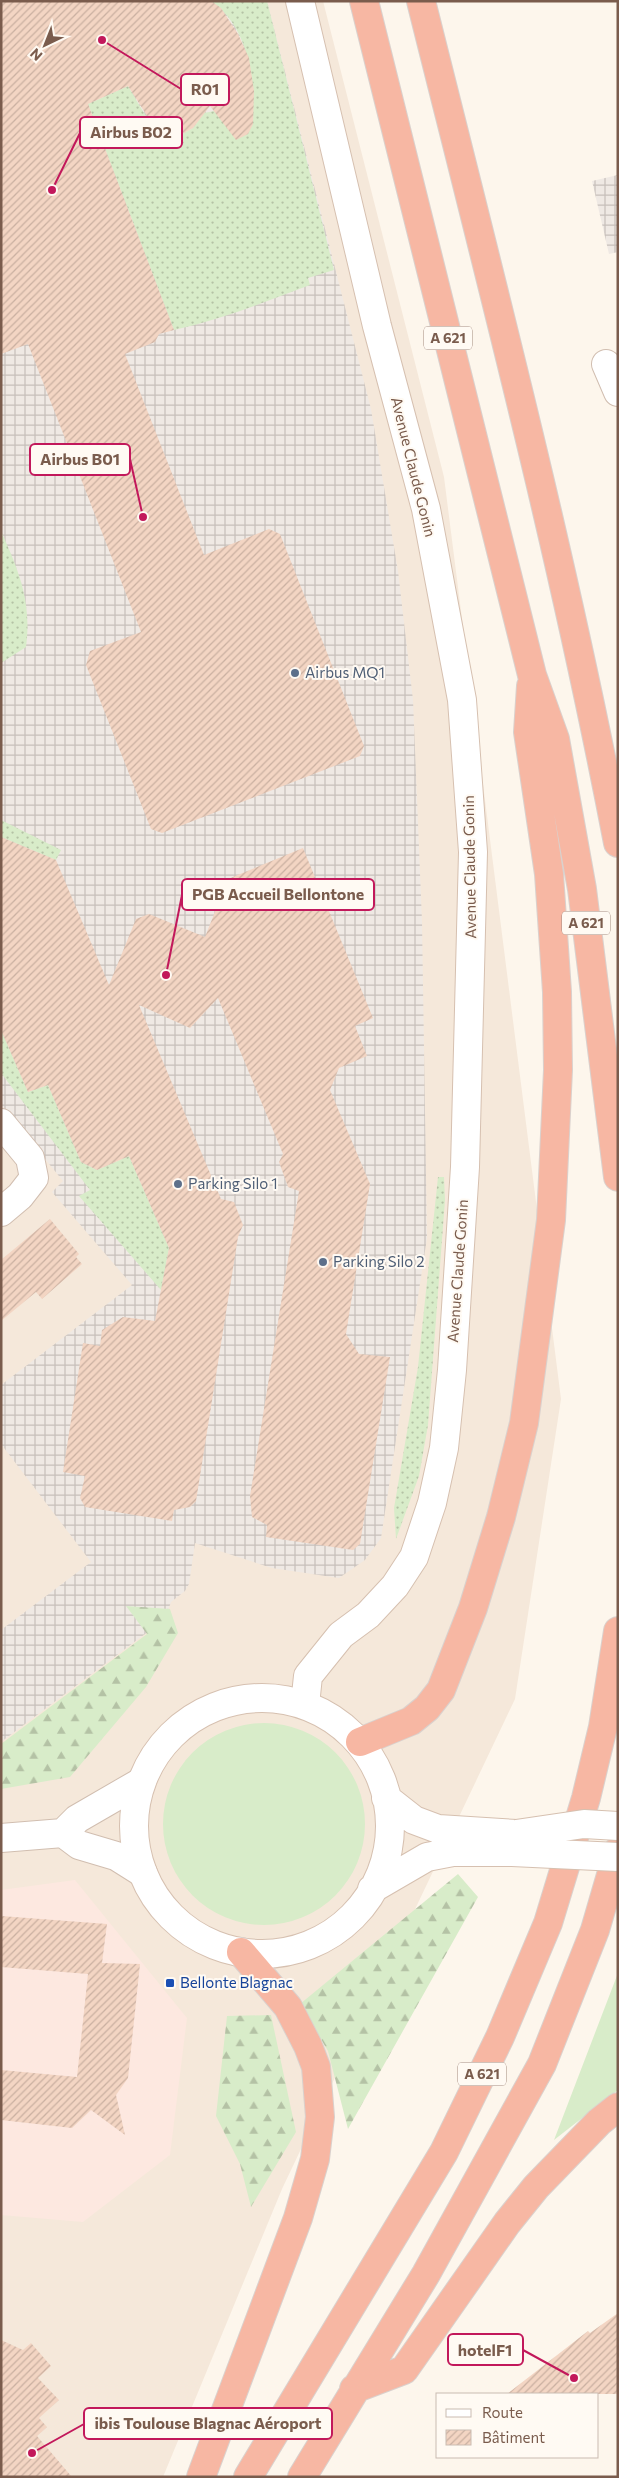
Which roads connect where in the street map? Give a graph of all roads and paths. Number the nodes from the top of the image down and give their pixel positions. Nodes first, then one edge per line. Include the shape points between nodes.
1 (300, 1) edge
2 (364, 1) edge
3 (420, 1) edge
4 (606, 364) dead end
5 (618, 392) edge
6 (532, 675) junction
7 (618, 843) edge
8 (1, 1123) edge
9 (618, 1177) edge
10 (1, 1212) edge
11 (618, 1631) edge
12 (305, 1704) junction
13 (360, 1742) junction
14 (141, 1782) junction
15 (386, 1798) junction
16 (618, 1826) edge
17 (63, 1832) junction
18 (1, 1838) edge
19 (514, 1843) junction
20 (618, 1851) edge
21 (618, 1857) edge
22 (143, 1873) junction
23 (372, 1888) junction
24 (241, 1952) junction
25 (618, 2107) edge
26 (354, 2389) junction
27 (200, 2477) edge
28 (248, 2477) edge
29 (302, 2477) edge

1 - 12 main road, Avenue Claude Gonin via 376,326 426,509 462,700 472,852 465,1167 444,1448 432,1503 414,1557 395,1586 368,1615 341,1636 308,1676
2 - 6 highway, A 621
3 - 7 highway via 496,298 592,710
4 - 5 main road
6 - 9 highway, A 621 via 555,739 582,889
6 - 13 highway via 528,732 549,874 557,992 558,1070 551,1220 524,1423 501,1516 473,1608 441,1690 411,1721
8 - 10 main road via 30,1158 34,1178
11 - 28 highway, A 621 via 603,1727 586,1798 548,1923 500,2037 444,2152
12 - 13 main road via 335,1720
12 - 14 main road via 268,1697 230,1701 192,1718 161,1745
13 - 15 main road via 382,1780
14 - 17 main road via 77,1819
14 - 22 main road via 134,1812 135,1843
15 - 19 main road via 414,1820 438,1829
15 - 23 main road via 389,1834 384,1862
16 - 19 main road, bridge via 584,1824
17 - 18 main road
17 - 22 main road via 79,1845 116,1856
19 - 21 main road, bridge
19 - 23 main road via 427,1857
20 - 26 highway, A 621 via 595,1930 542,2064 431,2266
22 - 24 main road via 163,1907 192,1933 215,1946
23 - 24 main road via 360,1910 326,1938 285,1952
24 - 27 highway via 288,2007 308,2046 316,2067 320,2117 315,2159 298,2218
25 - 26 highway via 599,2122 536,2187 404,2370
26 - 29 highway, A 621

